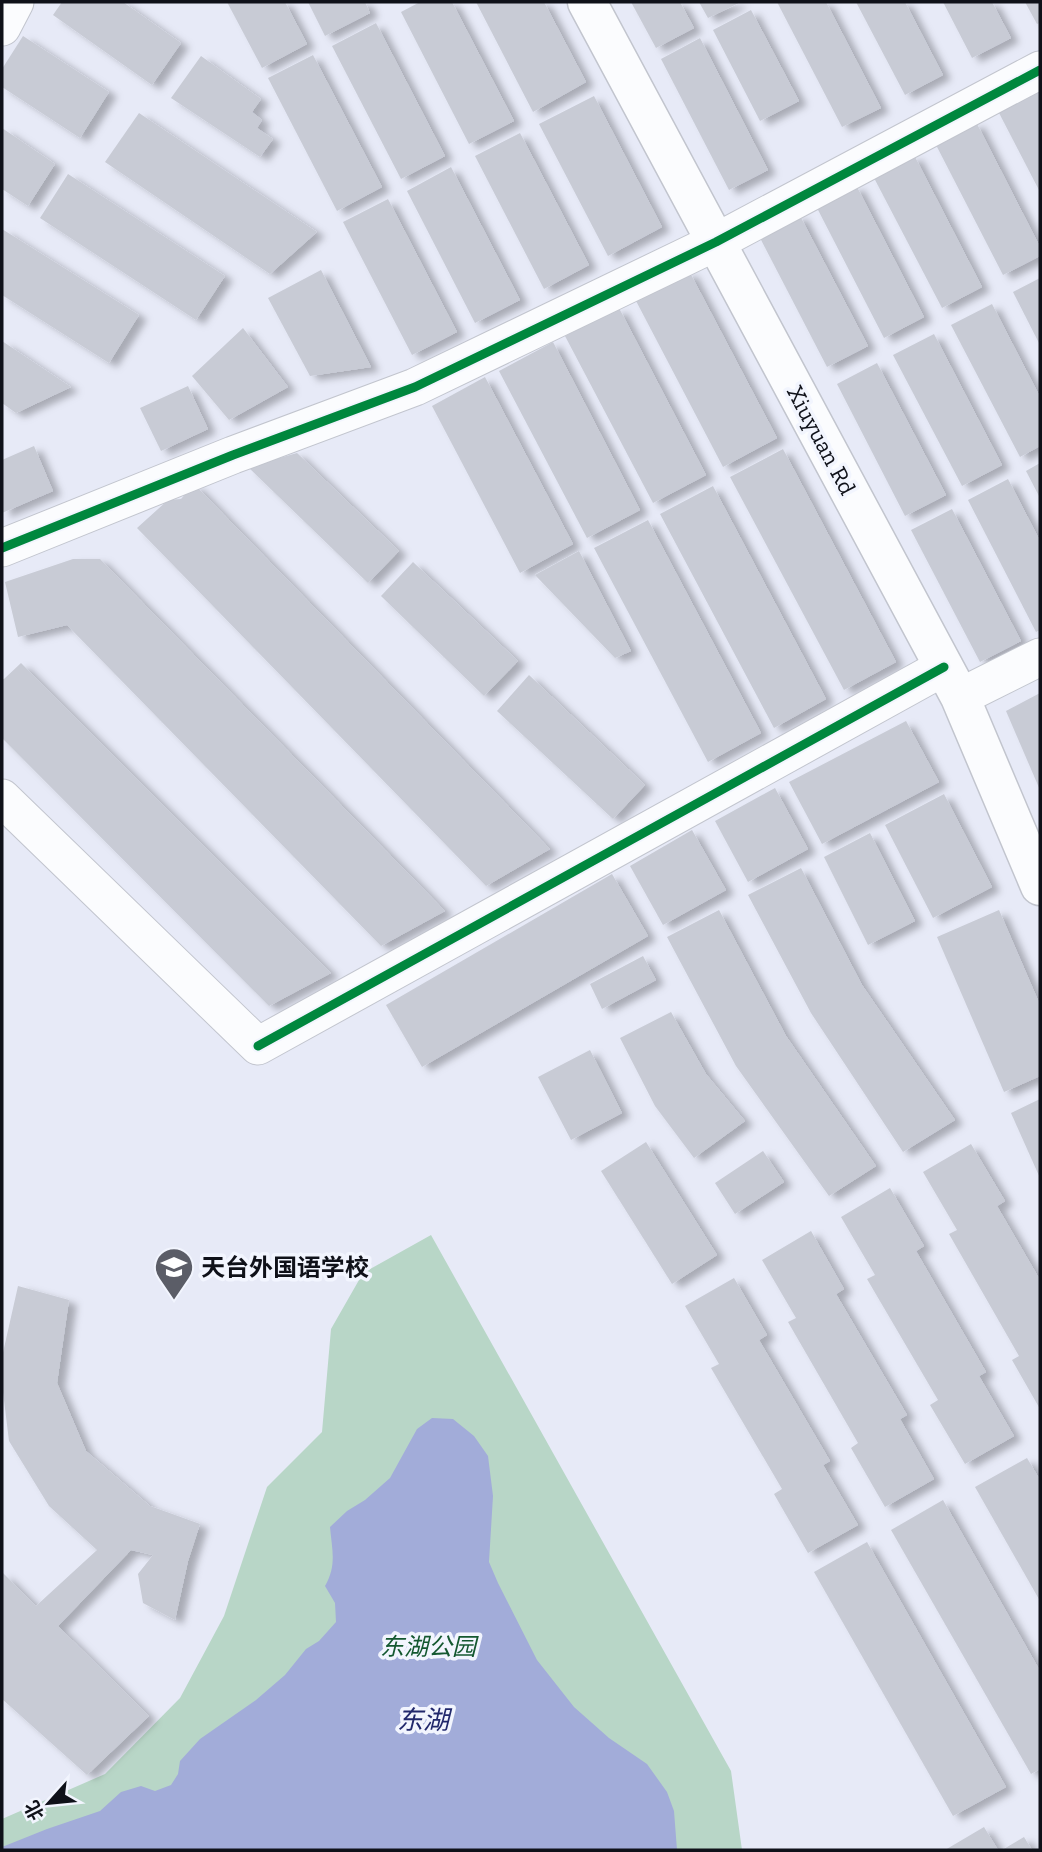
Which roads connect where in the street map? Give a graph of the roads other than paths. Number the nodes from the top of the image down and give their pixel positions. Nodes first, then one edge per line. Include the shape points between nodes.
1 (15, 2) edge
2 (587, 2) edge
3 (2, 27) edge
4 (1040, 70) edge
5 (716, 242) junction
6 (2, 548) edge
7 (1040, 657) edge
8 (952, 682) junction
9 (2, 797) edge
10 (1040, 886) edge

1 - 3 street
2 - 5 main road, Xiuyuan Rd
4 - 5 street
5 - 6 street via 415,387
5 - 8 main road, Xiuyuan Rd
7 - 8 street
8 - 9 street via 258,1046
8 - 10 main road, Xiuyuan Rd

